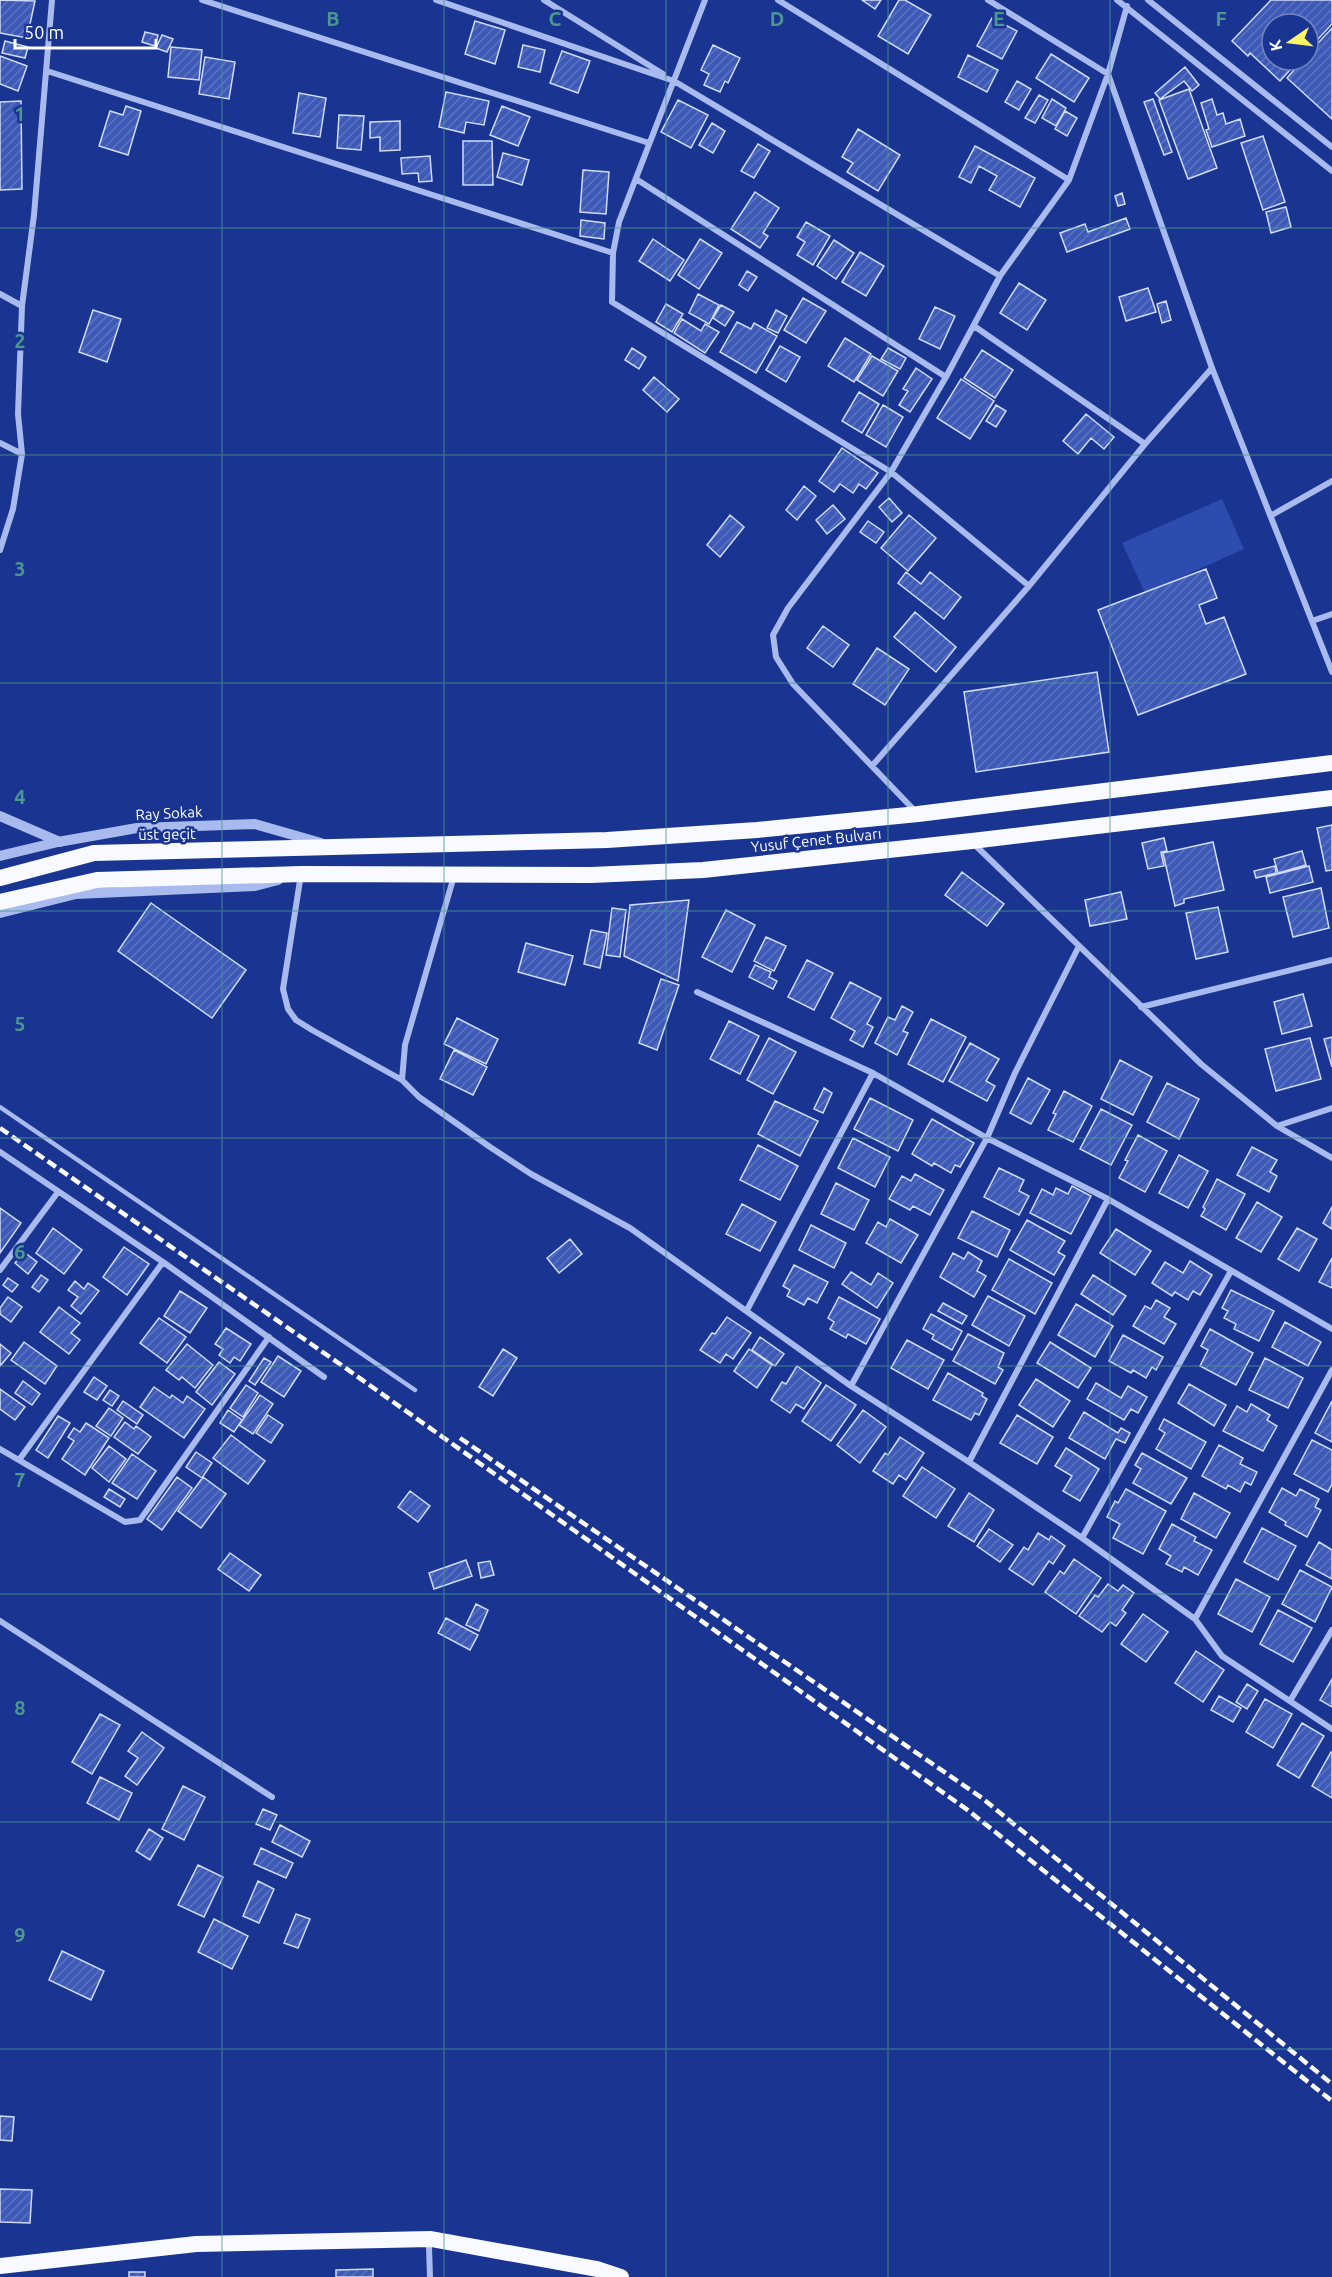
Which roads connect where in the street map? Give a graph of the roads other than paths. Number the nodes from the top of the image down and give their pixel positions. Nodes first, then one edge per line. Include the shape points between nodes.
1 (52, 0) edge
2 (202, 0) edge
3 (436, 0) edge
4 (544, 0) edge
5 (705, 0) edge
6 (778, 0) edge
7 (988, 0) edge
8 (1117, 0) edge
9 (1148, 0) edge
10 (1126, 6) junction
11 (47, 71) junction
12 (1108, 74) junction
13 (674, 81) junction
14 (649, 143) junction
15 (1332, 147) edge
16 (1332, 171) edge
17 (636, 179) junction
18 (1069, 180) junction
19 (613, 253) junction
20 (1000, 276) junction
21 (0, 294) edge
22 (22, 306) junction
23 (974, 326) junction
24 (1212, 368) junction
25 (946, 377) junction
26 (0, 443) edge
27 (1145, 444) junction
28 (22, 454) junction
29 (891, 472) junction
30 (1332, 481) edge
31 (1272, 515) junction
32 (1, 542) edge
33 (0, 550) edge
34 (1029, 586) junction
35 (1332, 614) edge
36 (1312, 621) junction
37 (1332, 672) edge
38 (1332, 763) edge
39 (872, 766) junction
40 (1332, 798) edge
41 (918, 813) junction
42 (0, 816) edge
43 (972, 841) junction
44 (60, 842) junction
45 (339, 848) junction
46 (0, 856) edge
47 (301, 874) junction
48 (454, 875) junction
49 (0, 878) edge
50 (0, 902) edge
51 (0, 913) edge
52 (1079, 946) junction
53 (1332, 960) edge
54 (697, 992) dead end
55 (1141, 1007) junction
56 (873, 1072) junction
57 (402, 1080) junction
58 (0, 1107) edge
59 (1332, 1108) edge
60 (1277, 1126) junction
61 (987, 1138) junction
62 (0, 1152) edge
63 (1332, 1158) edge
64 (58, 1192) junction
65 (1108, 1199) junction
66 (163, 1262) junction
67 (0, 1270) edge
68 (1231, 1271) junction
69 (747, 1310) junction
70 (1332, 1329) edge
71 (268, 1337) junction
72 (1332, 1370) edge
73 (324, 1377) dead end
74 (851, 1386) junction
75 (415, 1390) dead end
76 (0, 1449) edge
77 (19, 1460) junction
78 (969, 1462) junction
79 (1082, 1538) junction
80 (1195, 1619) junction
81 (0, 1621) edge
82 (1332, 1630) edge
83 (1290, 1701) junction
84 (1332, 1729) edge
85 (272, 1797) dead end
86 (429, 2247) junction
87 (0, 2266) edge
88 (0, 2272) edge
89 (430, 2277) edge
90 (593, 2277) edge
91 (621, 2277) edge

1 - 11 street
2 - 14 street
3 - 13 street
4 - 13 street
5 - 13 street
6 - 18 street
7 - 12 street
8 - 10 street
9 - 15 street
10 - 12 street
10 - 16 street
11 - 19 street
11 - 22 street
12 - 18 street
12 - 24 street
13 - 14 street
13 - 20 street
14 - 17 street
17 - 19 street via 619,222
17 - 25 street
18 - 20 street
19 - 29 street via 612,302
20 - 23 street
21 - 22 street
22 - 28 street via 18,414
23 - 25 street
23 - 27 street
24 - 27 street
24 - 31 street
25 - 29 street
26 - 28 street
27 - 34 street
28 - 32 street via 13,509
29 - 34 street
29 - 39 street via 788,608 773,635 776,657 793,684
30 - 31 street
31 - 36 street
32 - 33 street
34 - 39 street
35 - 36 street
36 - 37 street
38 - 41 highway, Yusuf Çenet Bulvarı
39 - 41 street
40 - 43 highway, Yusuf Çenet Bulvarı
41 - 45 highway, Yusuf Çenet Bulvarı via 664,837
42 - 44 street
43 - 48 highway, Yusuf Çenet Bulvarı via 703,870
43 - 52 street
44 - 45 street, Ray Sokak via 137,828 255,824
44 - 46 street, Ray Sokak
45 - 49 highway, üst geçit via 94,853
47 - 48 highway, Yusuf Çenet Bulvarı
47 - 50 highway, Yusuf Çenet Bulvarı via 97,880
47 - 51 street via 255,886 76,894
47 - 57 street via 283,989 288,1009 312,1030
48 - 57 street via 405,1045
52 - 55 street
52 - 61 street
53 - 55 street
54 - 56 street
55 - 60 street via 1201,1064
56 - 61 street
56 - 69 street
57 - 69 street via 419,1097 490,1148 630,1228
58 - 75 lane
59 - 60 street
60 - 63 street
61 - 65 street
61 - 74 street
62 - 64 street
64 - 66 street
64 - 67 street
65 - 68 street
65 - 78 street
66 - 71 street
66 - 77 street
68 - 70 street
68 - 79 street
69 - 74 street
71 - 73 street
71 - 77 street via 140,1520 125,1522
72 - 80 street
74 - 78 street
76 - 77 street
78 - 79 street
79 - 80 street
80 - 83 street via 1222,1656
81 - 85 street
82 - 83 street
83 - 84 street
86 - 88 highway via 198,2250
86 - 89 street
86 - 90 highway via 489,2253
87 - 91 highway via 196,2244 431,2239 597,2269

